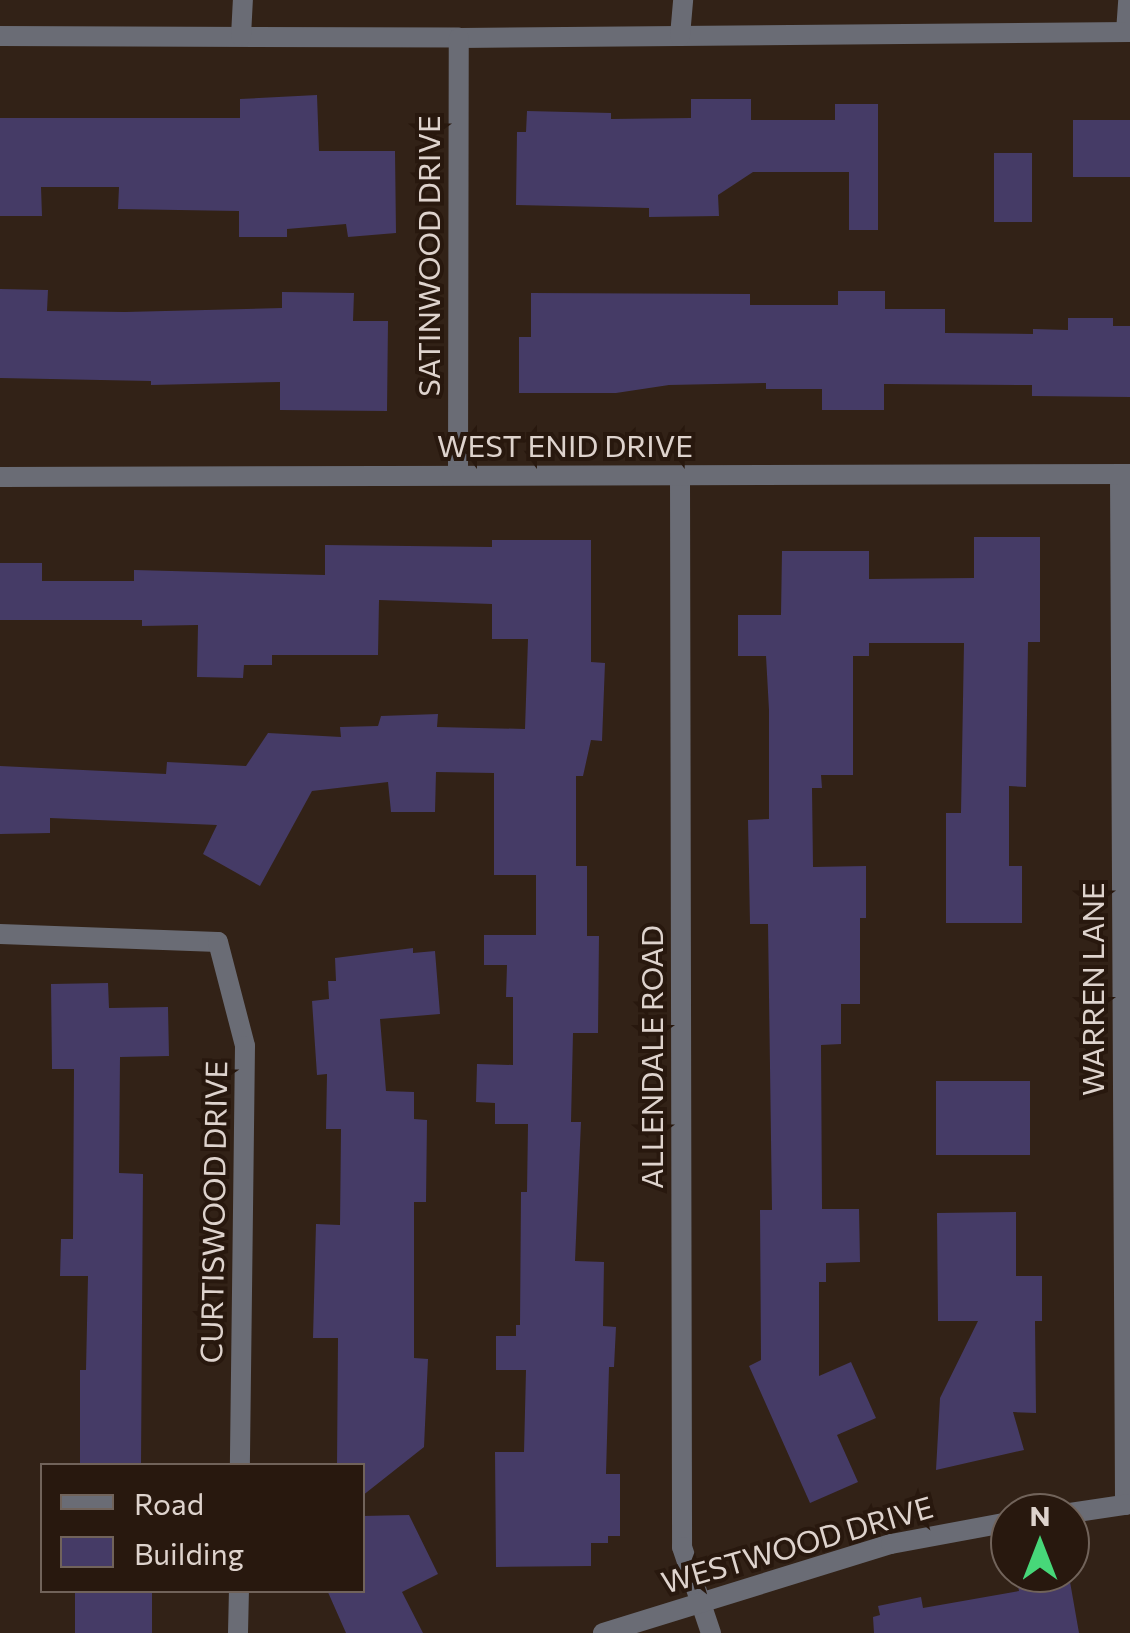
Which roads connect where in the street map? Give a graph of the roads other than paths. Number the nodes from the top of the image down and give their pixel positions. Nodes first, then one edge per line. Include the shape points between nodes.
1 (243, 0) edge
2 (683, 0) edge
3 (1128, 0) edge
4 (1128, 32) edge
5 (0, 36) edge
6 (240, 36) junction
7 (680, 36) junction
8 (459, 38) junction
9 (1125, 474) edge
10 (458, 475) junction
11 (680, 476) junction
12 (0, 477) edge
13 (0, 934) edge
14 (240, 1463) edge
15 (1128, 1505) edge
16 (1090, 1510) edge
17 (990, 1526) edge
18 (239, 1593) edge
19 (698, 1601) junction
20 (238, 1633) edge
21 (604, 1633) edge
22 (711, 1633) edge

1 - 6 street
2 - 7 street
3 - 4 street
4 - 7 street
5 - 6 street
6 - 8 street
7 - 8 street
8 - 10 street, SATINWOOD DRIVE
9 - 11 street, WEST ENID DRIVE
9 - 15 street, WARREN LANE
10 - 11 street, WEST ENID DRIVE
10 - 12 street, WEST ENID DRIVE
11 - 19 street, ALLENDALE ROAD via 682,1547
13 - 14 street, CURTISWOOD DRIVE via 218,942 245,1046
15 - 16 street
17 - 19 street, WESTWOOD DRIVE via 891,1544
18 - 20 street
19 - 21 street, WESTWOOD DRIVE
19 - 22 street, ALLENDALE ROAD

